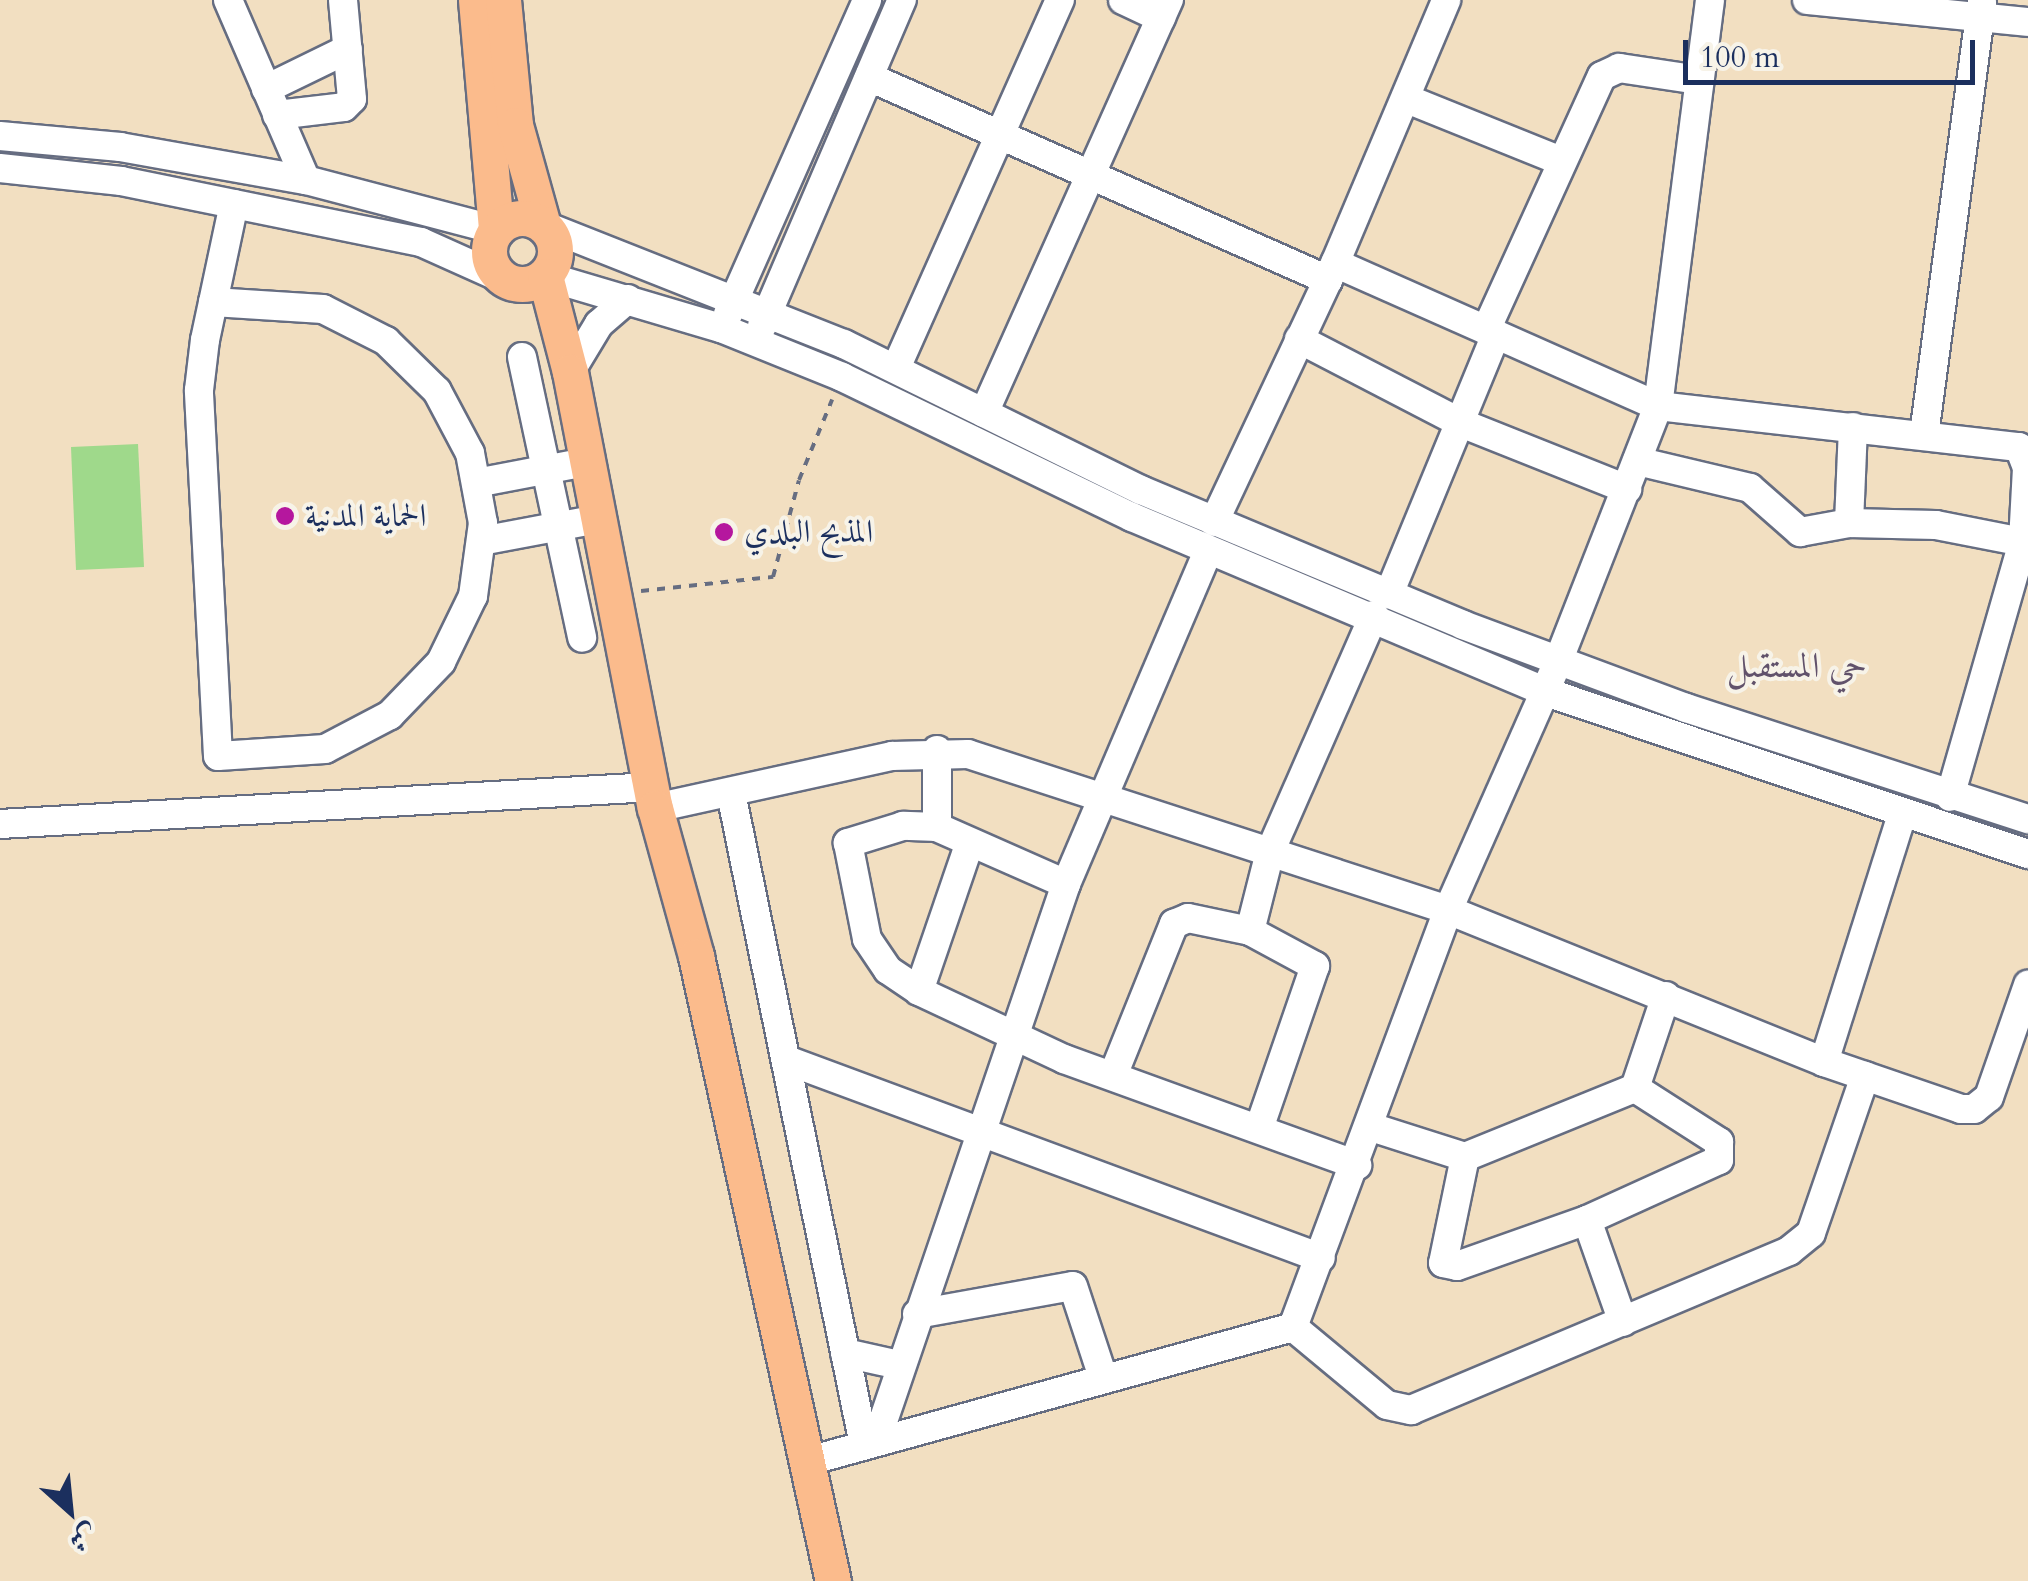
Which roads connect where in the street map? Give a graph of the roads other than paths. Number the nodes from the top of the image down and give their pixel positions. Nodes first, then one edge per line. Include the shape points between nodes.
1 (228, 0) edge
2 (343, 0) edge
3 (476, 0) edge
4 (503, 0) edge
5 (867, 0) edge
6 (900, 0) edge
7 (1060, 0) edge
8 (1123, 0) edge
9 (1446, 0) edge
10 (1710, 0) edge
11 (1807, 0) edge
12 (1981, 8) edge
13 (1165, 9) edge
14 (2028, 22) edge
15 (348, 49) junction
16 (869, 77) junction
17 (1700, 80) junction
18 (266, 89) junction
19 (1407, 98) junction
20 (277, 115) junction
21 (0, 136) edge
22 (1001, 138) junction
23 (1559, 160) junction
24 (0, 168) edge
25 (1092, 176) junction
26 (306, 180) junction
27 (234, 204) junction
28 (544, 225) junction
29 (496, 230) junction
30 (1331, 272) junction
31 (520, 279) junction
32 (628, 299) junction
33 (735, 299) junction
34 (214, 302) junction
35 (768, 312) junction
36 (721, 328) junction
37 (1491, 332) junction
38 (1299, 339) junction
39 (755, 341) junction
40 (522, 357) dead end
41 (896, 368) junction
42 (570, 372) junction
43 (1658, 406) junction
44 (984, 412) junction
45 (576, 415) junction
46 (1461, 424) junction
47 (1852, 427) junction
48 (1924, 434) junction
49 (1637, 461) junction
50 (586, 462) junction
51 (546, 469) junction
52 (476, 482) junction
53 (1627, 489) junction
54 (598, 520) junction
55 (1214, 522) junction
56 (1850, 523) junction
57 (558, 526) junction
58 (480, 541) junction
59 (2023, 542) junction
60 (1208, 550) junction
61 (1382, 605) junction
62 (582, 638) dead end
63 (1559, 659) junction
64 (1543, 690) junction
65 (937, 750) junction
66 (731, 794) junction
67 (1100, 794) junction
68 (1950, 796) junction
69 (653, 798) junction
70 (1902, 814) junction
71 (2028, 818) edge
72 (0, 824) edge
73 (936, 827) junction
74 (970, 842) junction
75 (1270, 852) junction
76 (2028, 854) edge
77 (1066, 884) junction
78 (1448, 910) junction
79 (1250, 932) junction
80 (2028, 985) edge
81 (919, 991) junction
82 (1666, 996) junction
83 (1011, 1035) junction
84 (789, 1061) junction
85 (1824, 1062) junction
86 (1114, 1073) junction
87 (1866, 1076) junction
88 (1635, 1088) junction
89 (1371, 1127) junction
90 (1259, 1129) junction
91 (979, 1131) junction
92 (1465, 1156) junction
93 (1356, 1165) junction
94 (1586, 1220) junction
95 (1320, 1258) junction
96 (918, 1314) junction
97 (1623, 1322) junction
98 (1293, 1327) junction
99 (845, 1352) junction
100 (900, 1364) junction
101 (1103, 1377) junction
102 (871, 1444) junction
103 (806, 1462) junction
104 (833, 1581) edge

1 - 18 street
2 - 15 street
3 - 29 main road
4 - 28 main road via 515,125
5 - 33 street
6 - 16 street
7 - 22 street
8 - 13 street
9 - 19 street
10 - 17 street
11 - 12 street
12 - 14 street
12 - 48 street
13 - 25 street
15 - 18 street
15 - 20 street via 349,104
16 - 22 street
16 - 35 street
17 - 23 street via 1608,72
17 - 43 street
18 - 20 street
19 - 23 street
19 - 30 street
20 - 26 street
21 - 26 street via 120,147
22 - 25 street
22 - 41 street
23 - 37 street
24 - 27 street via 120,181
25 - 30 street
25 - 44 street
26 - 29 street
27 - 31 street via 421,242
27 - 34 street
28 - 29 main road via 524,218
28 - 31 main road via 555,244
28 - 33 street
29 - 31 main road via 489,261
30 - 37 street
30 - 38 street
31 - 32 street
31 - 42 main road
31 - 45 main road
32 - 36 street
32 - 42 street via 600,324
33 - 35 street
33 - 36 street
34 - 52 street via 322,310 386,341 437,391 470,453
34 - 58 street via 198,390 218,756 325,749 390,714 441,662 473,596
35 - 39 street
35 - 41 street
36 - 39 street
37 - 43 street
37 - 46 street
38 - 46 street
38 - 55 street
39 - 60 street
40 - 51 street
41 - 44 street
42 - 45 main road
43 - 47 street
43 - 49 street
44 - 55 street
45 - 50 main road
46 - 53 street
46 - 61 street
47 - 48 street
47 - 56 street
48 - 59 street via 2018,448 2027,468
49 - 53 street
49 - 56 street via 1750,488 1800,532
50 - 51 street
50 - 54 main road
51 - 52 street
51 - 57 street
52 - 58 street
53 - 63 street
54 - 57 street
54 - 69 main road
55 - 61 street
56 - 59 street via 1936,526
57 - 58 street
57 - 62 street
59 - 68 street
60 - 61 street
60 - 67 street
61 - 63 street
61 - 64 street
61 - 75 street
63 - 64 street
63 - 68 street
64 - 70 street
64 - 78 street
65 - 66 street
65 - 67 street
65 - 73 street
66 - 69 street
66 - 84 street
67 - 75 street
67 - 77 street
68 - 71 street
69 - 72 street
69 - 103 main road via 696,956
70 - 76 street
70 - 85 street
73 - 74 street
73 - 81 street via 903,826 848,843 867,939 888,970
74 - 77 street
74 - 81 street
75 - 78 street
75 - 79 street
77 - 83 street
78 - 82 street
78 - 89 street
79 - 86 street via 1188,918 1174,924
79 - 90 street via 1315,966
80 - 87 street via 1988,1097 1974,1109
81 - 83 street
82 - 85 street
82 - 88 street
83 - 86 street
83 - 91 street
84 - 91 street
84 - 99 street
85 - 87 street
86 - 90 street
87 - 97 street via 1803,1243
88 - 92 street
88 - 94 street via 1719,1142 1724,1153
89 - 92 street
89 - 93 street
90 - 93 street
91 - 95 street
91 - 96 street
92 - 94 street via 1443,1263 1457,1266
93 - 95 street
94 - 97 street
95 - 98 street
96 - 100 street
96 - 101 street via 1074,1286
97 - 98 street via 1402,1411
98 - 101 street
99 - 100 street
99 - 102 street
100 - 102 street
101 - 102 street
102 - 103 street
103 - 104 main road

